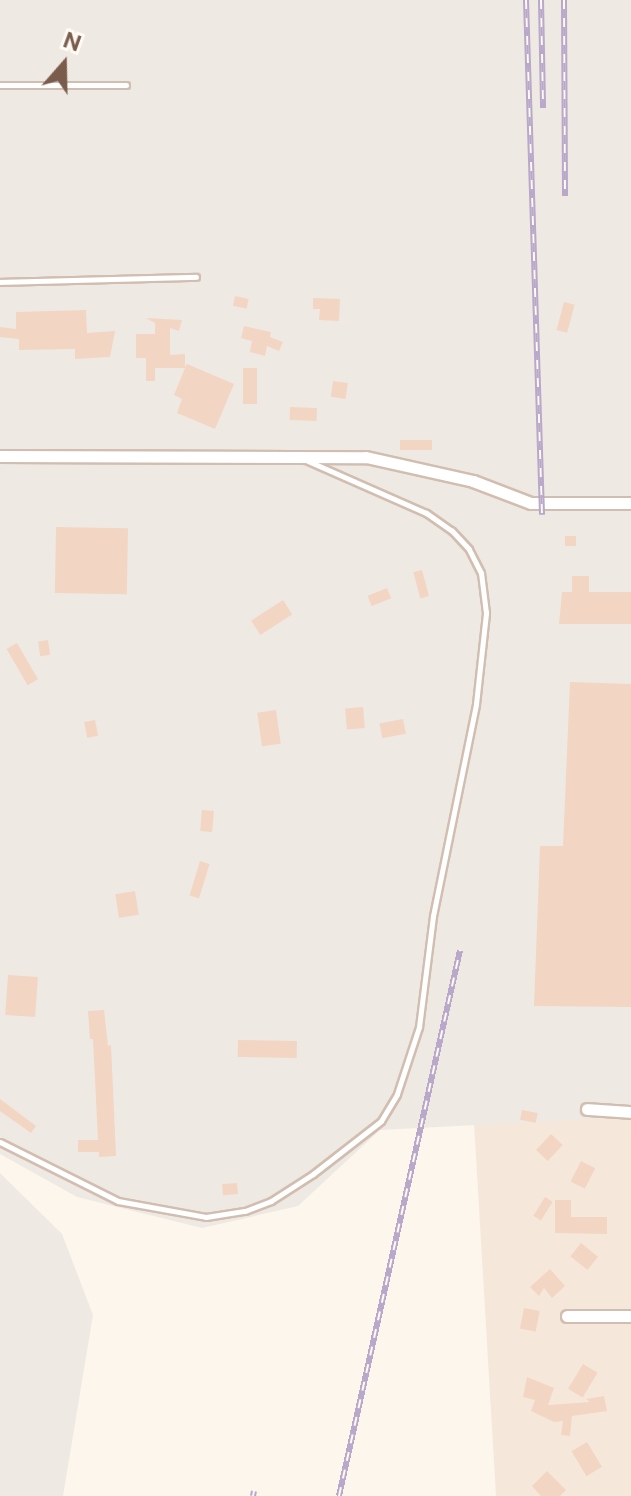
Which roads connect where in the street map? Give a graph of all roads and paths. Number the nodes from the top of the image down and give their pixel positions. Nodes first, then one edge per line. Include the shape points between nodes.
1 (0, 85) edge
2 (126, 85) dead end
3 (196, 277) dead end
4 (0, 282) edge
5 (295, 455) junction
6 (0, 456) edge
7 (631, 503) edge
8 (587, 1109) dead end
9 (631, 1112) edge
10 (0, 1142) edge
11 (567, 1316) dead end
12 (631, 1316) edge

1 - 2 lane
3 - 4 lane
5 - 6 street
5 - 7 street via 408,464 531,503
5 - 10 lane via 426,513 469,549 481,573 485,626 476,704 433,916 419,1027 397,1094 381,1121 313,1174 271,1201 206,1217 118,1201
8 - 9 street
11 - 12 street

